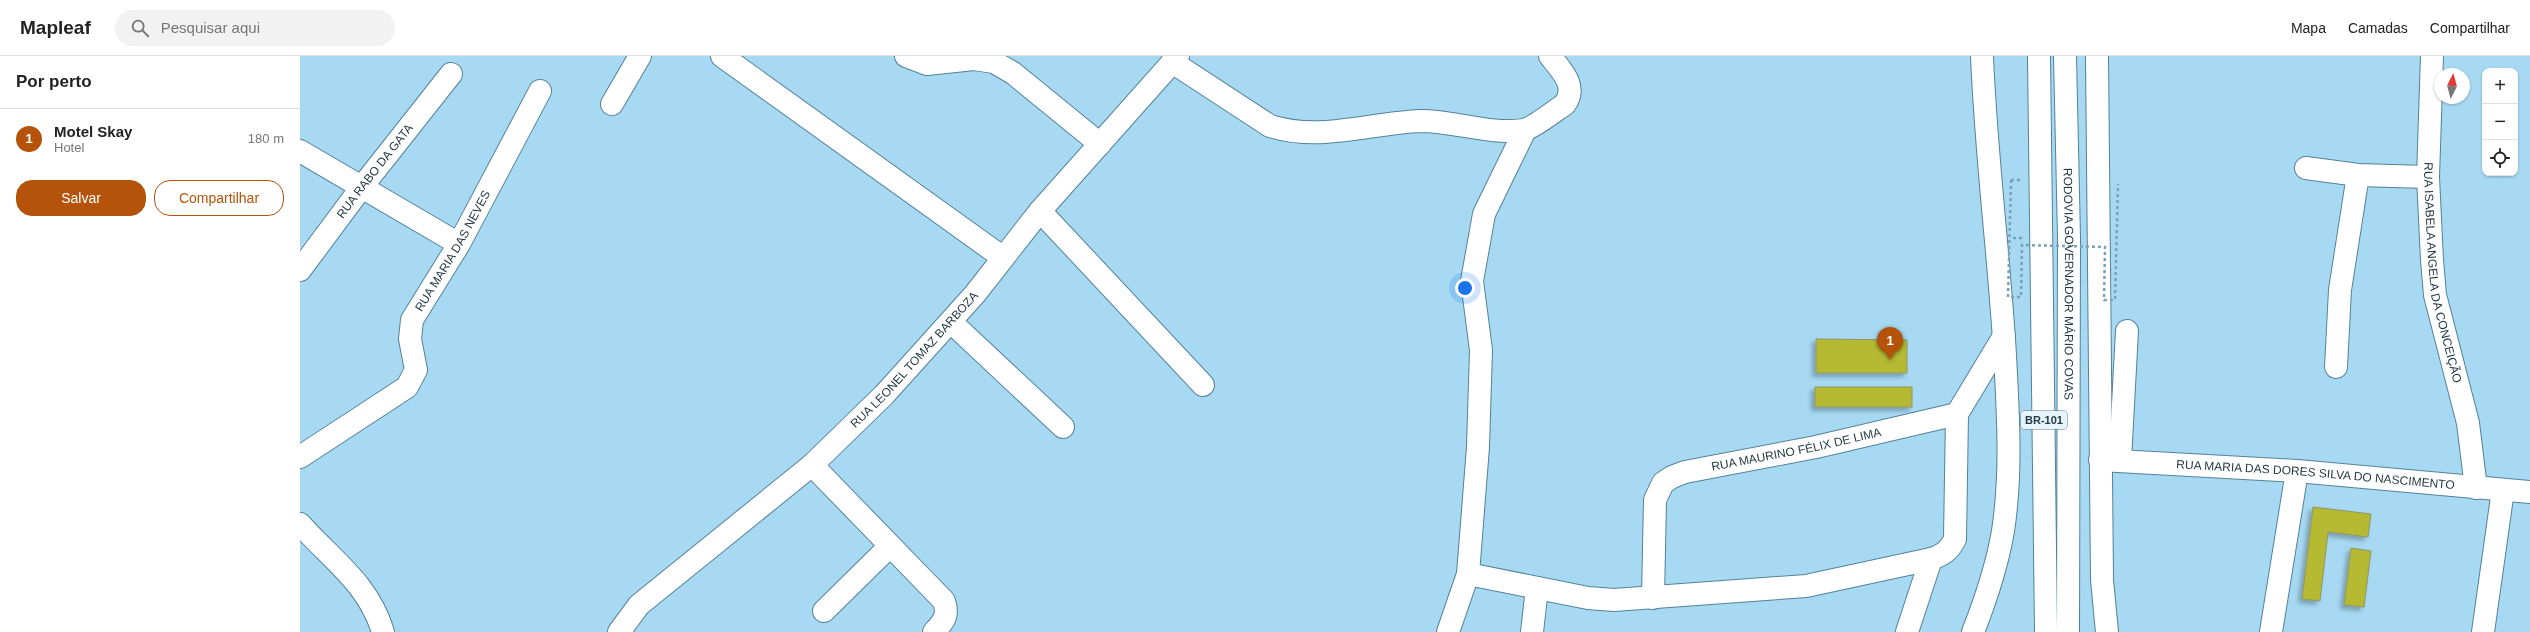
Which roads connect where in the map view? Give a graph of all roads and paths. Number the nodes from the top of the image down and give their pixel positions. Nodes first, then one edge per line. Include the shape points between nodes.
1 (640, 56) edge
2 (722, 56) edge
3 (906, 56) edge
4 (1550, 56) edge
5 (1982, 56) edge
6 (2039, 56) edge
7 (2065, 56) edge
8 (2097, 56) edge
9 (2432, 56) edge
10 (1175, 59) edge
11 (451, 74) dead end
12 (540, 91) dead end
13 (612, 104) dead end
14 (1525, 130) junction
15 (1100, 144) junction
16 (300, 151) edge
17 (2306, 168) dead end
18 (2358, 175) junction
19 (2428, 177) junction
20 (2011, 180) dead end
21 (2118, 184) dead end
22 (361, 188) junction
23 (1040, 211) junction
24 (459, 244) junction
25 (1002, 257) junction
26 (300, 270) edge
27 (951, 322) junction
28 (2127, 331) dead end
29 (2004, 336) junction
30 (2336, 367) dead end
31 (1203, 385) dead end
32 (1957, 414) junction
33 (1063, 427) dead end
34 (300, 457) edge
35 (2110, 460) junction
36 (812, 465) junction
37 (2297, 471) junction
38 (2476, 488) junction
39 (2503, 490) junction
40 (2530, 492) edge
41 (300, 524) edge
42 (890, 546) junction
43 (2046, 553) junction
44 (1931, 559) junction
45 (1468, 574) junction
46 (1537, 588) junction
47 (1653, 598) junction
48 (824, 611) dead end
49 (383, 632) edge
50 (619, 632) edge
51 (934, 632) edge
52 (1448, 632) edge
53 (1532, 632) edge
54 (1907, 632) edge
55 (1973, 632) edge
56 (2037, 632) edge
57 (2046, 632) edge
58 (2068, 632) edge
59 (2107, 632) edge
60 (2271, 632) edge
61 (2483, 632) edge

1 - 13 main road
2 - 25 main road
3 - 15 main road via 927,64 974,59 994,62 1013,73
4 - 14 main road via 1568,81 1568,99
5 - 29 main road via 1987,152
6 - 43 main road, RODOVIA GOVERNADOR MÁRIO COVAS / BR-101
7 - 58 main road, RODOVIA GOVERNADOR MÁRIO COVAS / BR-101 via 2069,238
8 - 35 main road
9 - 19 main road, RUA ISABELA ANGELA DA CONCEIÇÃO
10 - 14 main road via 1255,118 1287,131 1322,134 1420,121
10 - 15 main road, RUA LEONEL TOMAZ BARBOZA
11 - 22 main road, RUA RABO DA GATA
12 - 24 main road, RUA MARIA DAS NEVES
14 - 45 main road via 1484,214 1472,281 1481,350 1478,447
15 - 23 main road, RUA LEONEL TOMAZ BARBOZA
16 - 22 main road
17 - 18 main road
18 - 19 main road
18 - 30 main road via 2340,290
19 - 38 main road, RUA ISABELA ANGELA DA CONCEIÇÃO via 2435,295 2468,423
20 - 21 path, bridge via 2008,297 2021,298 2022,245 2105,247 2104,300 2115,300
22 - 24 main road
22 - 26 main road, RUA RABO DA GATA
23 - 25 main road, RUA LEONEL TOMAZ BARBOZA
23 - 31 main road
24 - 34 main road, RUA MARIA DAS NEVES via 412,320 410,338 416,370 407,387
25 - 27 main road, RUA LEONEL TOMAZ BARBOZA
27 - 33 main road
27 - 36 main road, RUA LEONEL TOMAZ BARBOZA via 884,395
28 - 35 main road
29 - 32 main road
29 - 55 main road via 2009,434 2005,506 1997,562
32 - 44 main road via 1955,539 1942,555
32 - 47 main road, RUA MAURINO FÉLIX DE LIMA via 1816,447 1685,472 1672,477 1663,483 1655,500
35 - 37 main road, RUA MARIA DAS DORES SILVA DO NASCIMENTO
35 - 59 main road via 2102,580
36 - 42 main road
36 - 50 main road, RUA LEONEL TOMAZ BARBOZA via 639,605
37 - 38 main road, RUA MARIA DAS DORES SILVA DO NASCIMENTO
37 - 60 main road
38 - 39 main road, RUA MARIA DAS DORES SILVA DO NASCIMENTO
39 - 40 main road, RUA MARIA DAS DORES SILVA DO NASCIMENTO
39 - 61 main road
41 - 49 main road via 357,582 370,599
42 - 48 main road
42 - 51 main road via 944,601 948,610 945,620
43 - 56 main road
43 - 57 main road, RODOVIA GOVERNADOR MÁRIO COVAS / BR-101
44 - 47 main road via 1806,586
44 - 54 main road
45 - 46 main road
45 - 52 main road
46 - 47 main road via 1588,598
46 - 53 main road

